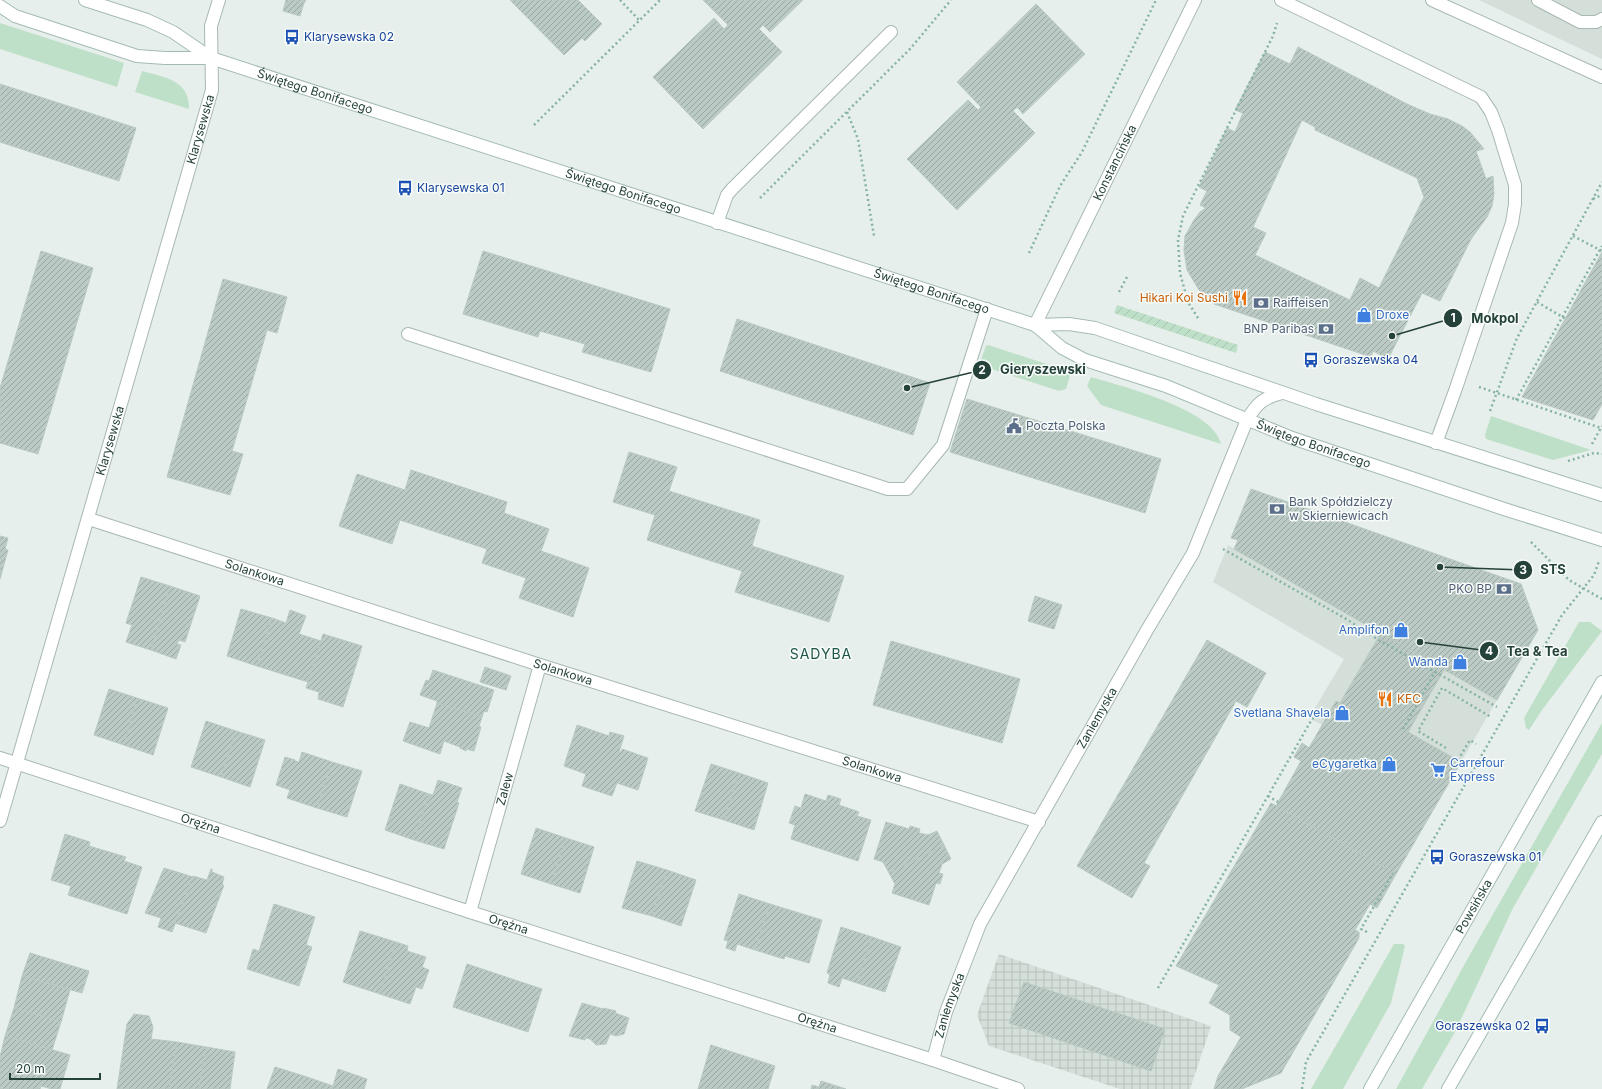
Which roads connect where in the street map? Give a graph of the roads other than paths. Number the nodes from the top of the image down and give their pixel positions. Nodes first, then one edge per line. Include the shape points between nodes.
1 (85, 0) edge
2 (219, 0) edge
3 (1195, 0) edge
4 (1432, 0) edge
5 (1538, 0) edge
6 (1283, 1) edge
7 (0, 6) edge
8 (1602, 19) edge
9 (891, 32) dead end
10 (211, 58) junction
11 (1602, 77) edge
12 (717, 223) junction
13 (987, 309) junction
14 (1036, 325) junction
15 (408, 334) dead end
16 (1282, 393) junction
17 (1247, 420) junction
18 (1436, 443) junction
19 (1602, 495) edge
20 (89, 519) junction
21 (1602, 540) edge
22 (540, 665) junction
23 (1602, 682) edge
24 (0, 758) edge
25 (17, 763) junction
26 (0, 821) edge
27 (1039, 822) junction
28 (1602, 822) edge
29 (470, 912) junction
30 (933, 1060) junction
31 (1018, 1089) edge
32 (1370, 1089) edge
33 (1448, 1089) edge

1 - 10 street, Świętego Bonifacego via 147,20 173,32
2 - 10 street, Klarysewska via 211,26
3 - 14 street, Konstancińska
4 - 11 street
5 - 8 street via 1580,22 1596,22
6 - 18 street via 1481,97 1491,112 1498,130 1514,185 1512,223
7 - 10 street, Świętego Bonifacego via 15,16 137,56
9 - 12 street via 732,189 727,195
10 - 12 street, Świętego Bonifacego
10 - 20 street, Klarysewska via 212,90
12 - 13 street, Świętego Bonifacego
13 - 14 street, Świętego Bonifacego
13 - 15 street via 943,445 907,489 888,489
14 - 16 street, Świętego Bonifacego via 1069,324 1095,328
14 - 17 street, Świętego Bonifacego via 1062,348 1085,360 1166,386
16 - 17 street, Zaniemyska via 1266,397
16 - 18 street, Świętego Bonifacego
17 - 21 street, Świętego Bonifacego via 1292,438
17 - 27 street, Zaniemyska via 1193,553
18 - 19 street, Świętego Bonifacego
20 - 22 street, Solankowa
20 - 25 street, Klarysewska
22 - 27 street, Solankowa
22 - 29 street, Zalew
23 - 32 street, Powsińska
24 - 25 street, Orężna
25 - 26 street, Klarysewska
25 - 29 street, Orężna
27 - 30 street, Zaniemyska via 980,924 946,1012
28 - 33 street
29 - 30 street, Orężna
30 - 31 street, Orężna

